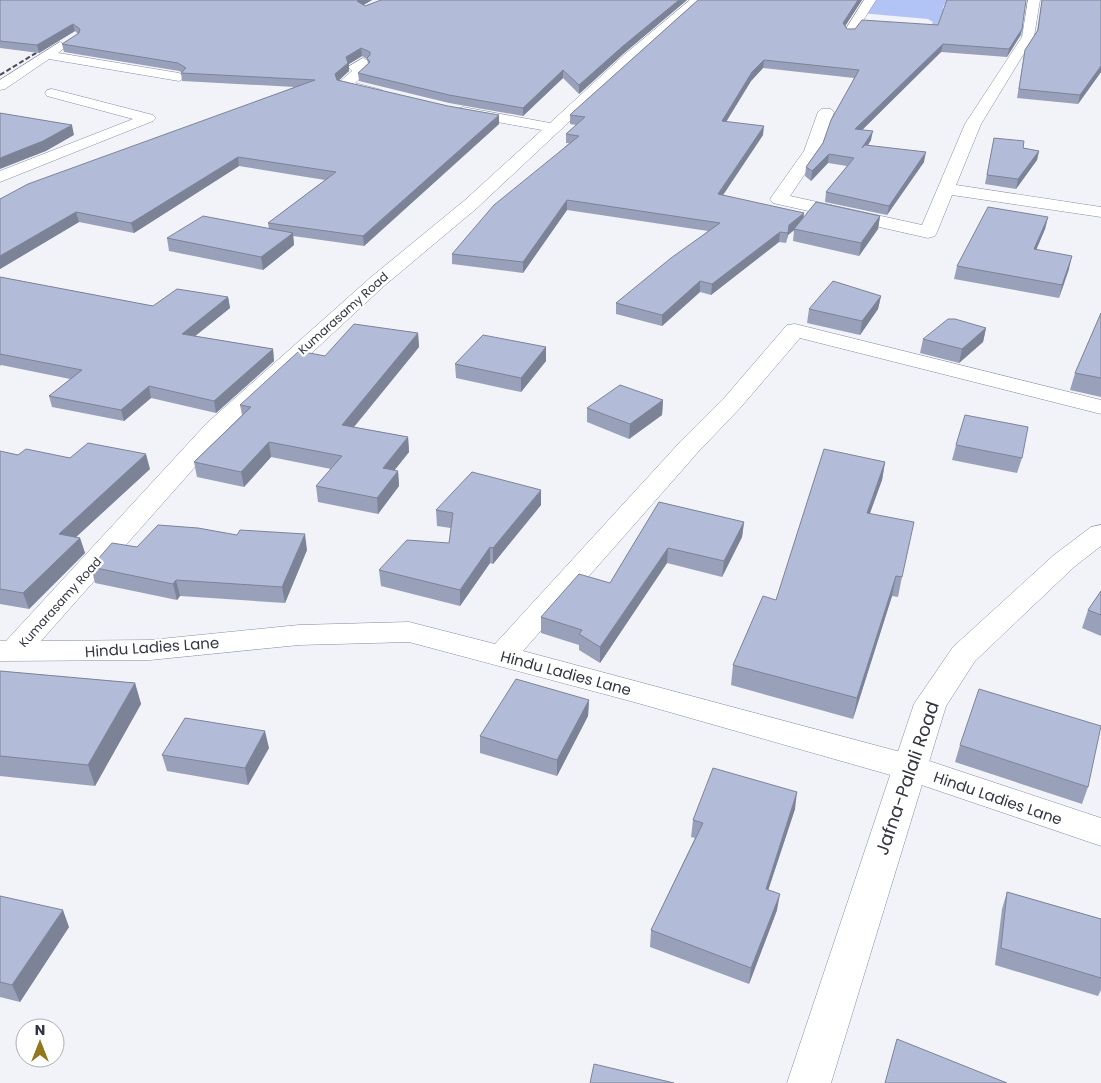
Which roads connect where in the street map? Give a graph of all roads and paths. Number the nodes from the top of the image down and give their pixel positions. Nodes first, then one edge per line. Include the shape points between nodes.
1 (698, 0) edge
2 (870, 0) edge
3 (1034, 0) edge
4 (850, 32) edge
5 (74, 37) edge
6 (46, 55) junction
7 (363, 62) edge
8 (179, 77) edge
9 (0, 86) edge
10 (52, 93) dead end
11 (390, 97) edge
12 (451, 110) edge
13 (826, 112) dead end
14 (555, 128) junction
15 (0, 178) edge
16 (946, 189) junction
17 (1101, 212) edge
18 (1101, 407) edge
19 (1101, 533) edge
20 (7, 652) edge
21 (502, 656) junction
22 (908, 767) junction
23 (1101, 832) edge
24 (808, 1083) edge

1 - 14 street, Kumarasamy Road via 629,58
2 - 4 street
3 - 16 street via 1028,37 973,124
5 - 6 street
6 - 8 street
6 - 9 street
7 - 11 street via 355,67 362,70 344,84
10 - 15 street via 148,118
12 - 14 street
13 - 16 street via 812,150 780,200 928,232
14 - 20 street, Kumarasamy Road via 471,204 377,282 216,428
16 - 17 street
18 - 21 street via 795,330
19 - 22 street, Jafna-Palali Road via 1064,561 964,654 930,704
20 - 21 street, Hindu Ladies Lane via 150,650 299,635 409,632
21 - 22 street, Hindu Ladies Lane
22 - 23 street, Hindu Ladies Lane
22 - 24 street, Jafna-Palali Road

